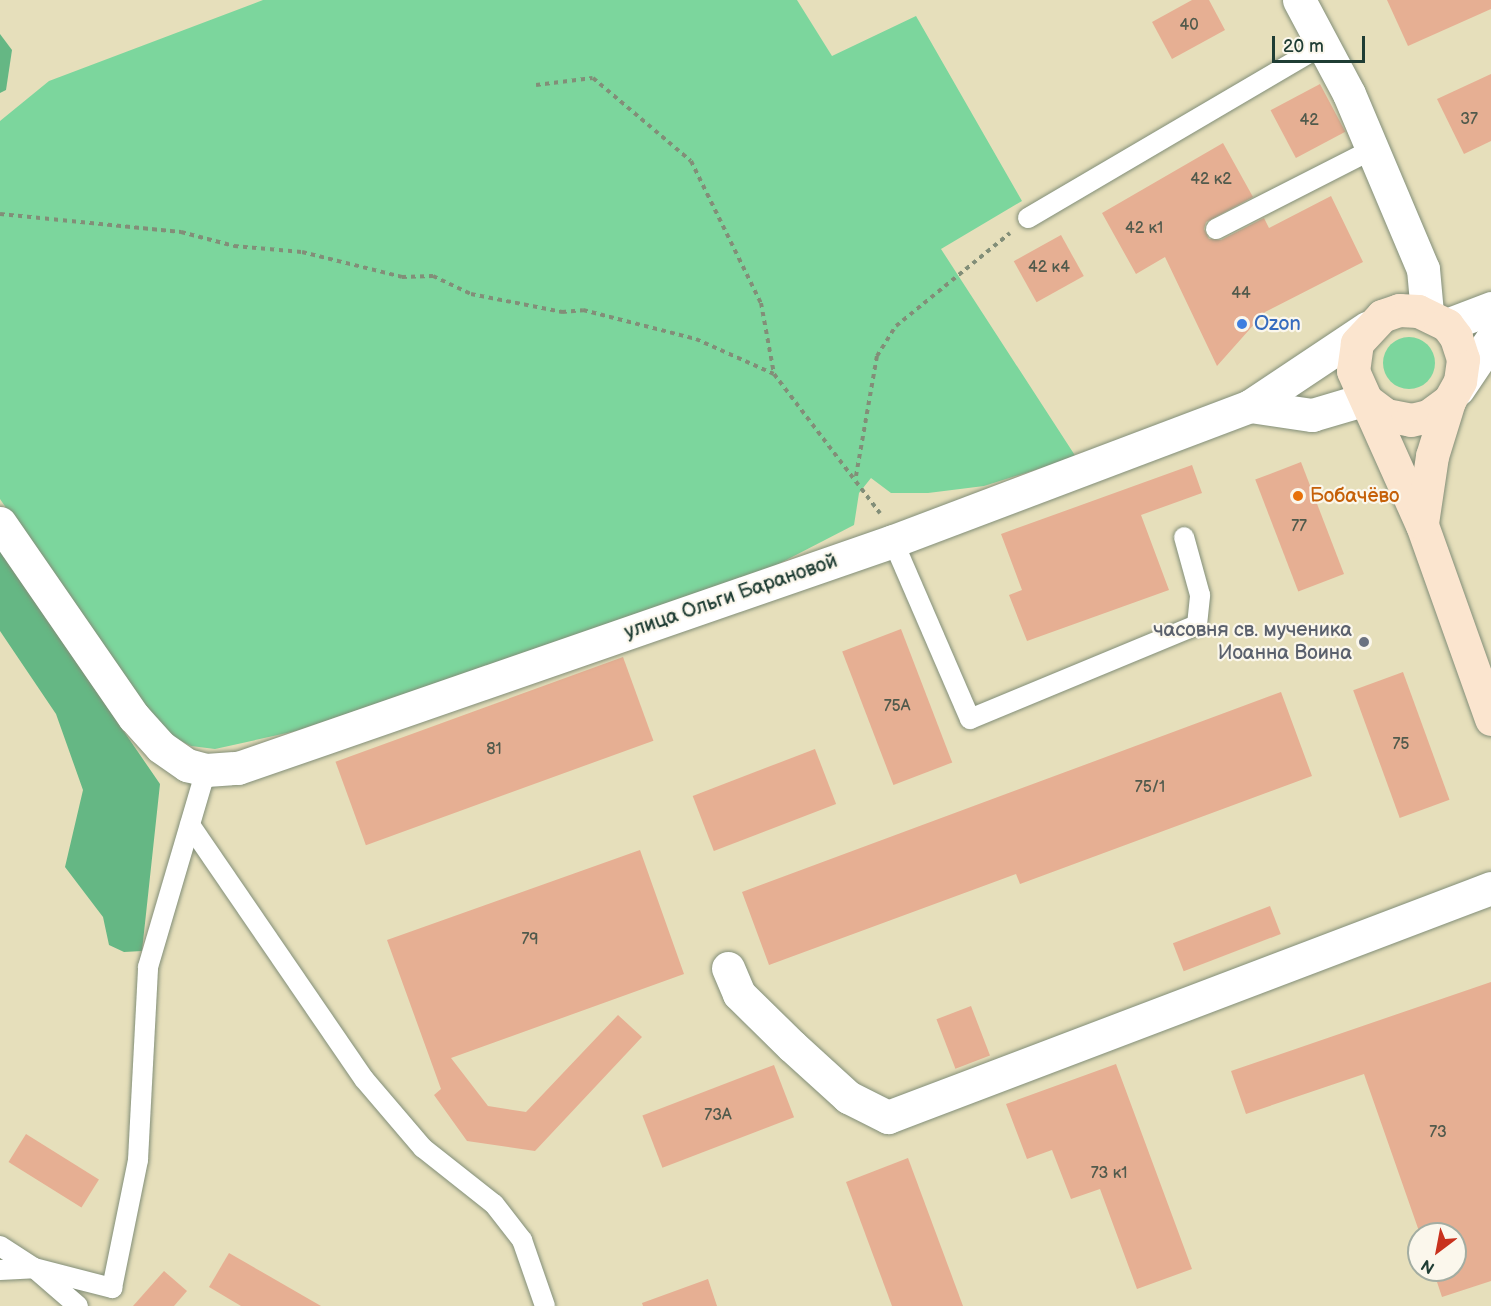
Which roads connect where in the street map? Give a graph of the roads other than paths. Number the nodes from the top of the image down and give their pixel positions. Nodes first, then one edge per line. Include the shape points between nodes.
1 (1299, 0) edge
2 (1323, 45) junction
3 (1373, 149) junction
4 (1028, 218) road end
5 (1216, 229) dead end
6 (1491, 308) edge
7 (1437, 319) junction
8 (1367, 328) junction
9 (1491, 340) edge
10 (1453, 395) junction
11 (1368, 401) junction
12 (1250, 406) junction
13 (0, 523) edge
14 (1422, 525) junction
15 (1184, 537) dead end
16 (893, 541) junction
17 (1491, 719) edge
18 (206, 770) junction
19 (190, 825) junction
20 (1491, 888) edge
21 (728, 968) dead end
22 (0, 1246) edge
23 (34, 1268) junction
24 (0, 1270) edge
25 (78, 1306) edge
26 (545, 1306) edge

1 - 2 street
2 - 3 street
2 - 4 lane
3 - 5 lane
3 - 7 street via 1423,269
6 - 7 street
7 - 8 main road via 1409,309 1390,312
7 - 10 main road via 1459,345 1463,359
8 - 11 main road via 1353,361 1355,380
8 - 12 street, улица Ольги Барановой
9 - 10 street
10 - 11 main road via 1428,416 1411,420 1386,415
10 - 14 main road via 1432,456
11 - 12 street, улица Ольги Барановой via 1312,415
11 - 14 main road
12 - 16 street, улица Ольги Барановой
13 - 18 street via 134,717 161,747 187,765
14 - 17 main road
15 - 16 lane via 1200,595 1197,626 970,719
16 - 18 street, улица Ольги Барановой via 238,768
18 - 19 lane
19 - 23 lane via 148,967 138,1160 112,1288
19 - 26 lane via 364,1079 423,1148 494,1204 522,1240
20 - 21 street via 888,1117 848,1097 792,1046 739,994
22 - 23 lane
23 - 24 lane
23 - 25 lane

